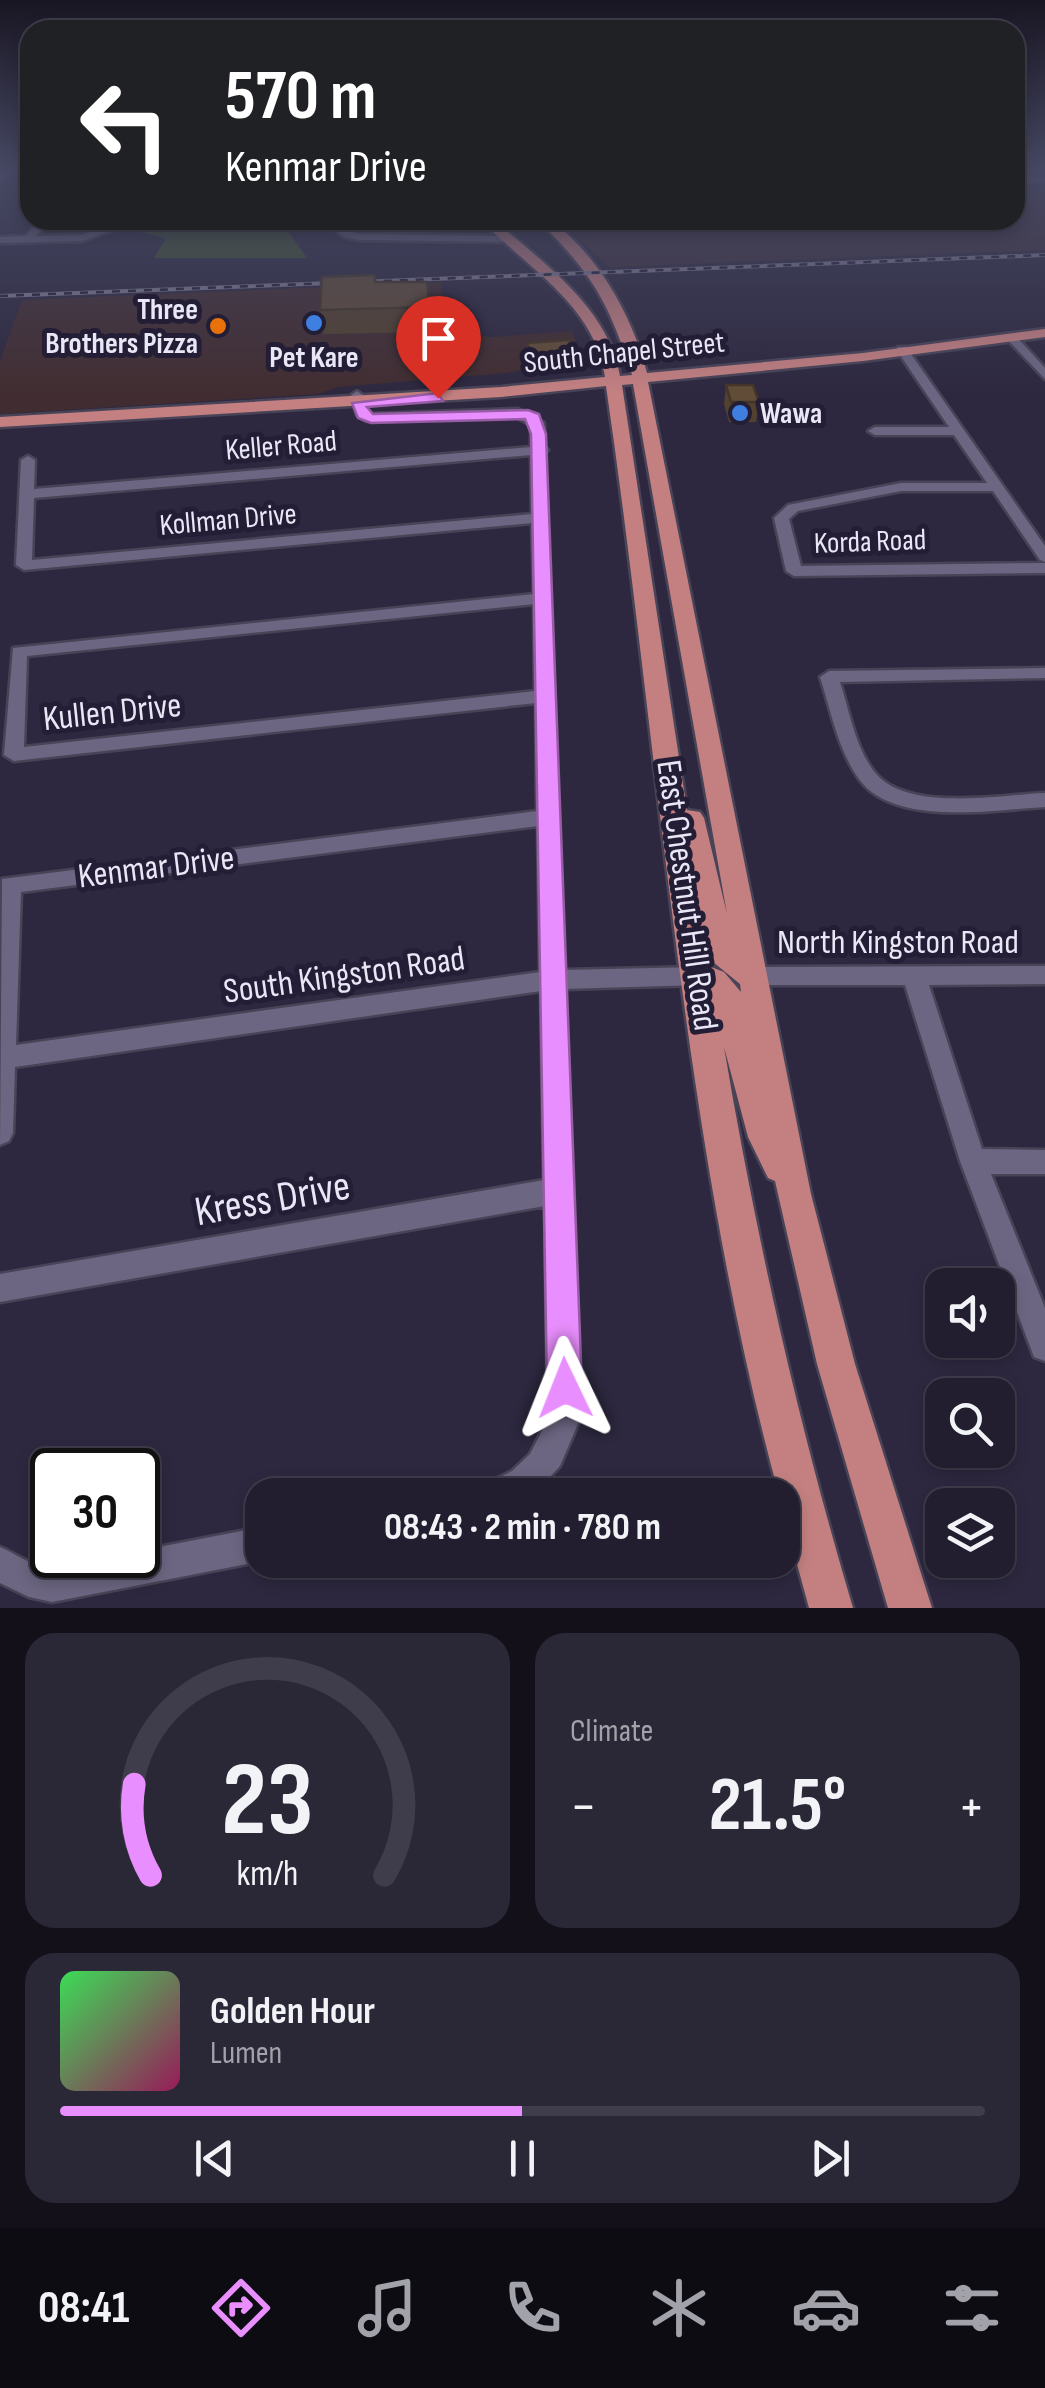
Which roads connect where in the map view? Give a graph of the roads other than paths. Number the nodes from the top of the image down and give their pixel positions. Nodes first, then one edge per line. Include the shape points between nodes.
1 (525, 244) edge
2 (572, 244) edge
3 (1045, 332) edge
4 (1010, 336) junction
5 (630, 346) junction
6 (902, 349) junction
7 (606, 352) junction
8 (687, 368) junction
9 (638, 374) junction
10 (1045, 375) edge
11 (613, 376) junction
12 (567, 381) junction
13 (358, 399) junction
14 (618, 403) junction
15 (645, 406) junction
16 (0, 422) edge
17 (958, 430) junction
18 (875, 431) dead end
19 (540, 450) junction
20 (28, 460) dead end
21 (997, 487) junction
22 (26, 494) junction
23 (542, 518) junction
24 (1045, 557) edge
25 (1045, 568) edge
26 (544, 598) junction
27 (1045, 673) edge
28 (546, 696) junction
29 (671, 772) junction
30 (1045, 800) edge
31 (549, 817) junction
32 (1045, 975) edge
33 (700, 976) junction
34 (750, 976) junction
35 (914, 976) junction
36 (553, 980) junction
37 (1, 1057) edge
38 (0, 1133) edge
39 (972, 1161) junction
40 (1045, 1162) edge
41 (558, 1191) junction
42 (794, 1194) junction
43 (0, 1288) edge
44 (1045, 1346) edge
45 (531, 1478) edge
46 (245, 1547) edge
47 (0, 1564) edge
48 (831, 1608) edge
49 (910, 1608) edge

1 - 7 main road, East Chestnut Hill Road
2 - 5 main road, East Chestnut Hill Road via 596,272
3 - 4 main road, South Chapel Street
4 - 6 main road, South Chapel Street
4 - 10 street
5 - 8 main road
5 - 9 main road, East Chestnut Hill Road
6 - 8 main road, South Chapel Street
6 - 17 street
7 - 11 main road, East Chestnut Hill Road
7 - 12 main road
8 - 9 main road, South Chapel Street
8 - 15 main road
9 - 11 main road, South Chapel Street
9 - 15 main road, East Chestnut Hill Road
11 - 12 main road, South Chapel Street
11 - 14 main road, East Chestnut Hill Road
12 - 13 main road, South Chapel Street
12 - 14 main road
13 - 16 main road, South Chapel Street
13 - 19 street via 371,418 528,414 537,423
14 - 29 main road, East Chestnut Hill Road
15 - 34 main road, East Chestnut Hill Road
17 - 18 street
17 - 21 street
19 - 22 street, Keller Road
19 - 23 street
20 - 22 street, Kollman Drive
21 - 24 street
21 - 25 street, Korda Road via 901,488 793,508 781,518 794,571
22 - 23 street, Kollman Drive via 24,565
23 - 26 street
26 - 28 street
26 - 28 street, Kullen Drive via 19,652 14,755
27 - 30 street via 828,676 867,777 886,793 921,804
28 - 31 street
29 - 33 main road, East Chestnut Hill Road
29 - 34 main road via 693,824 722,954
31 - 36 street
31 - 37 street, Kenmar Drive via 10,885
32 - 35 street, North Kingston Road
33 - 36 street, South Kingston Road
33 - 42 main road via 727,993 764,1138
33 - 48 main road, East Chestnut Hill Road via 740,1255
34 - 35 street, North Kingston Road
34 - 42 main road, East Chestnut Hill Road
35 - 39 street
36 - 37 street, South Kingston Road
36 - 41 street
37 - 38 street, Kenmar Drive
39 - 40 street
39 - 44 street
41 - 43 street, Kress Drive
41 - 45 street via 564,1418
42 - 49 main road, East Chestnut Hill Road via 836,1364
46 - 47 street via 52,1585

